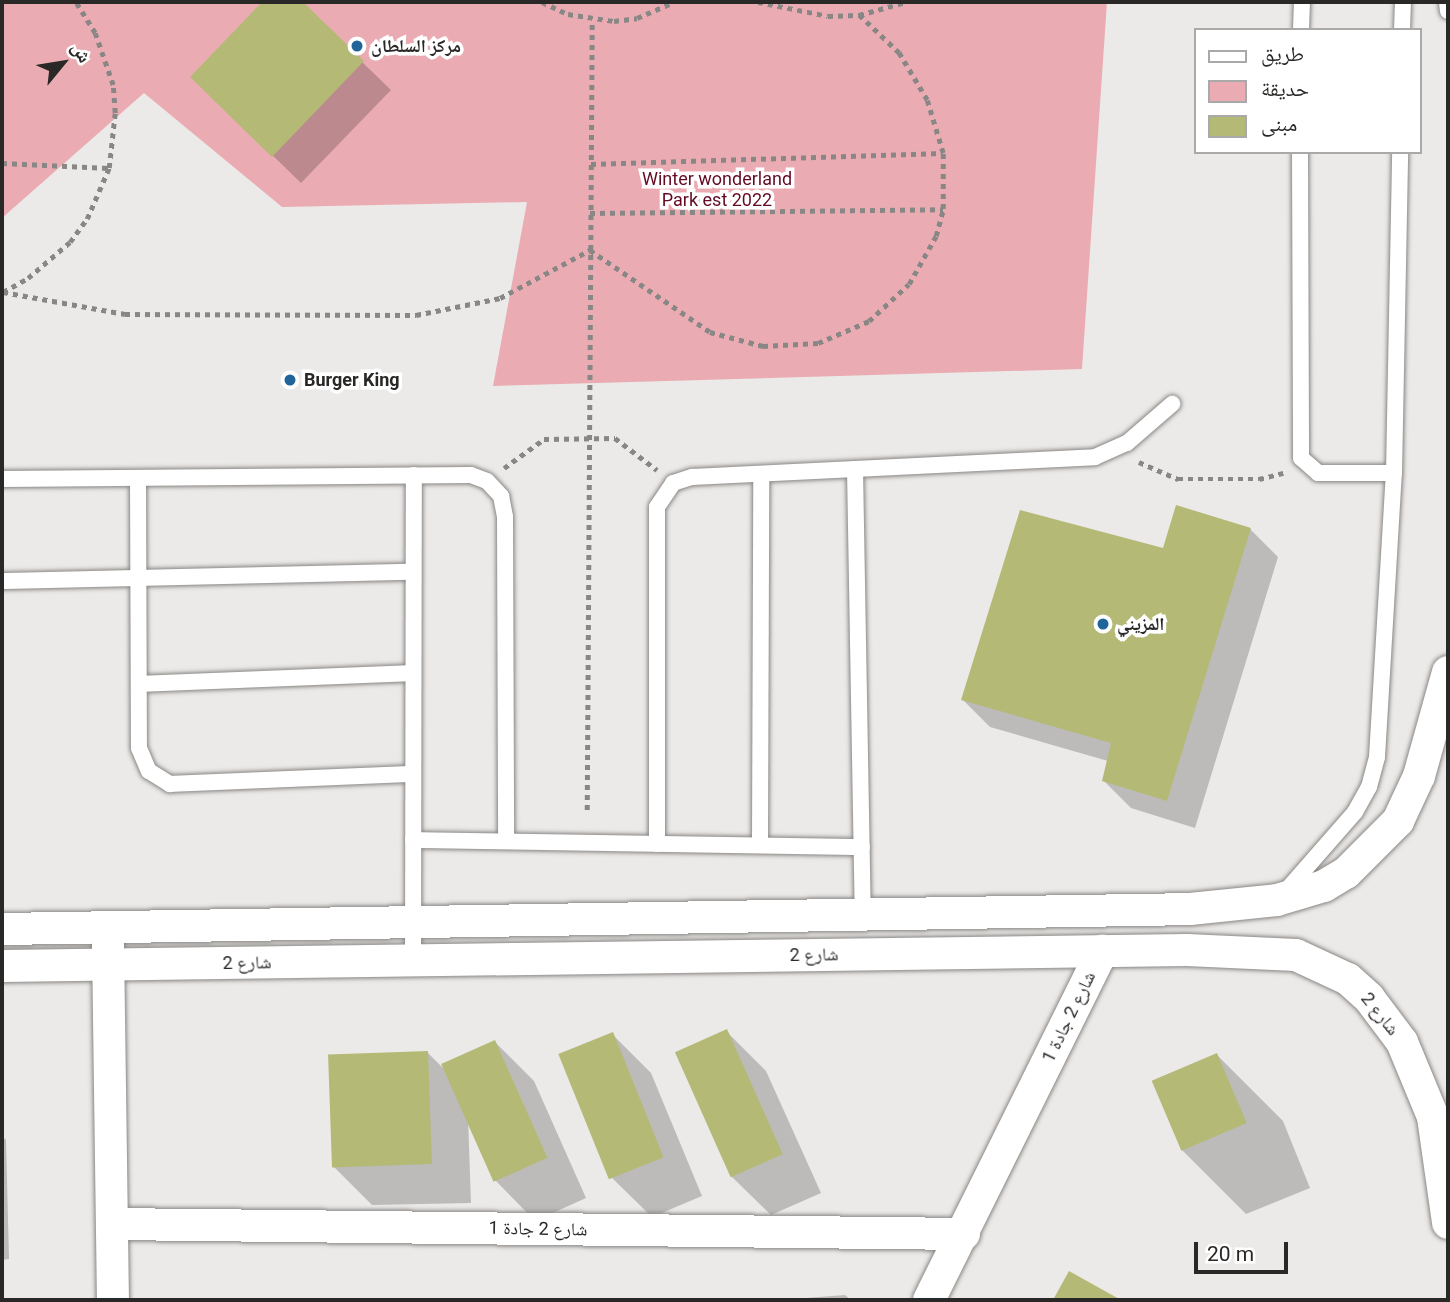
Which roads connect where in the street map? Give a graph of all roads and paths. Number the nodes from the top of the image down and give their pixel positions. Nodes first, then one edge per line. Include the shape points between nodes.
1 (76, 2) edge
2 (542, 2) edge
3 (674, 2) edge
4 (758, 2) edge
5 (906, 2) edge
6 (1302, 2) edge
7 (1403, 2) edge
8 (1447, 2) edge
9 (1448, 11) edge
10 (859, 15) junction
11 (592, 20) junction
12 (1301, 28) edge
13 (1402, 28) edge
14 (943, 153) junction
15 (1300, 154) edge
16 (1400, 154) edge
17 (2, 163) edge
18 (591, 164) junction
19 (109, 168) junction
20 (943, 209) junction
21 (590, 213) junction
22 (590, 250) junction
23 (2, 292) edge
24 (1172, 404) dead end
25 (589, 438) junction
26 (1113, 452) junction
27 (1308, 467) junction
28 (855, 469) junction
29 (1394, 473) junction
30 (761, 474) junction
31 (414, 475) junction
32 (138, 478) junction
33 (2, 479) edge
34 (487, 481) junction
35 (673, 483) junction
36 (413, 572) junction
37 (138, 576) junction
38 (2, 581) edge
39 (1448, 672) edge
40 (413, 673) junction
41 (139, 684) junction
42 (413, 774) junction
43 (587, 810) dead end
44 (413, 840) junction
45 (506, 841) junction
46 (657, 844) junction
47 (760, 845) junction
48 (862, 847) junction
49 (1277, 900) junction
50 (1073, 911) junction
51 (863, 914) junction
52 (413, 922) junction
53 (108, 927) junction
54 (2, 929) edge
55 (1089, 951) junction
56 (413, 960) junction
57 (108, 965) junction
58 (2, 966) edge
59 (1448, 1223) edge
60 (111, 1224) junction
61 (964, 1234) junction
62 (113, 1300) edge
63 (929, 1300) edge

1 - 19 path via 95,33 113,85 116,113
2 - 11 path
3 - 11 path via 637,18
4 - 10 path via 796,13
5 - 10 path
6 - 12 lane
7 - 13 lane
8 - 9 lane
10 - 14 path via 899,52 915,75
11 - 18 path
14 - 18 path
14 - 20 path
15 - 27 lane via 1298,439 1301,458
16 - 29 lane
17 - 19 path
18 - 21 path
19 - 23 path via 87,219 70,242 39,270
20 - 21 path
20 - 22 path via 925,261 890,304 844,334 790,347 763,346 710,332
21 - 22 path
22 - 23 path via 500,298 416,315 125,314
22 - 25 path
24 - 26 lane
25 - 34 path via 544,439
25 - 35 path via 615,438
25 - 43 path
26 - 27 path via 1178,479 1259,479
26 - 28 lane via 1095,457
27 - 29 lane via 1318,473
28 - 30 lane
28 - 48 lane
29 - 49 lane via 1377,757 1369,787 1354,812
30 - 35 lane via 692,477
30 - 47 lane
31 - 32 lane
31 - 34 lane via 471,475
31 - 36 lane
32 - 33 lane
32 - 37 lane
34 - 45 lane via 501,496 505,517
35 - 46 lane via 657,508
36 - 37 lane
36 - 40 lane
37 - 38 lane
37 - 41 lane
39 - 49 street via 1419,776 1398,821 1365,859 1346,873 1324,886
40 - 41 lane
40 - 42 lane
41 - 42 lane via 142,760 158,779 170,783
42 - 44 lane
44 - 45 lane
44 - 52 lane
45 - 46 lane
46 - 47 lane
47 - 48 lane
48 - 51 lane
49 - 50 street via 1238,907
50 - 51 street
50 - 55 street
51 - 52 street
52 - 53 street
52 - 56 lane
53 - 54 street
53 - 57 street
55 - 56 street, شارع 2
55 - 59 street, شارع 2 via 1278,953 1323,964 1348,979 1388,1020 1415,1066 1433,1117
55 - 61 street, شارع 2 جادة 1
56 - 57 street, شارع 2
57 - 58 street, شارع 2
57 - 60 street
60 - 61 street, شارع 2 جادة 1
60 - 62 street
61 - 63 street, شارع 2 جادة 1

